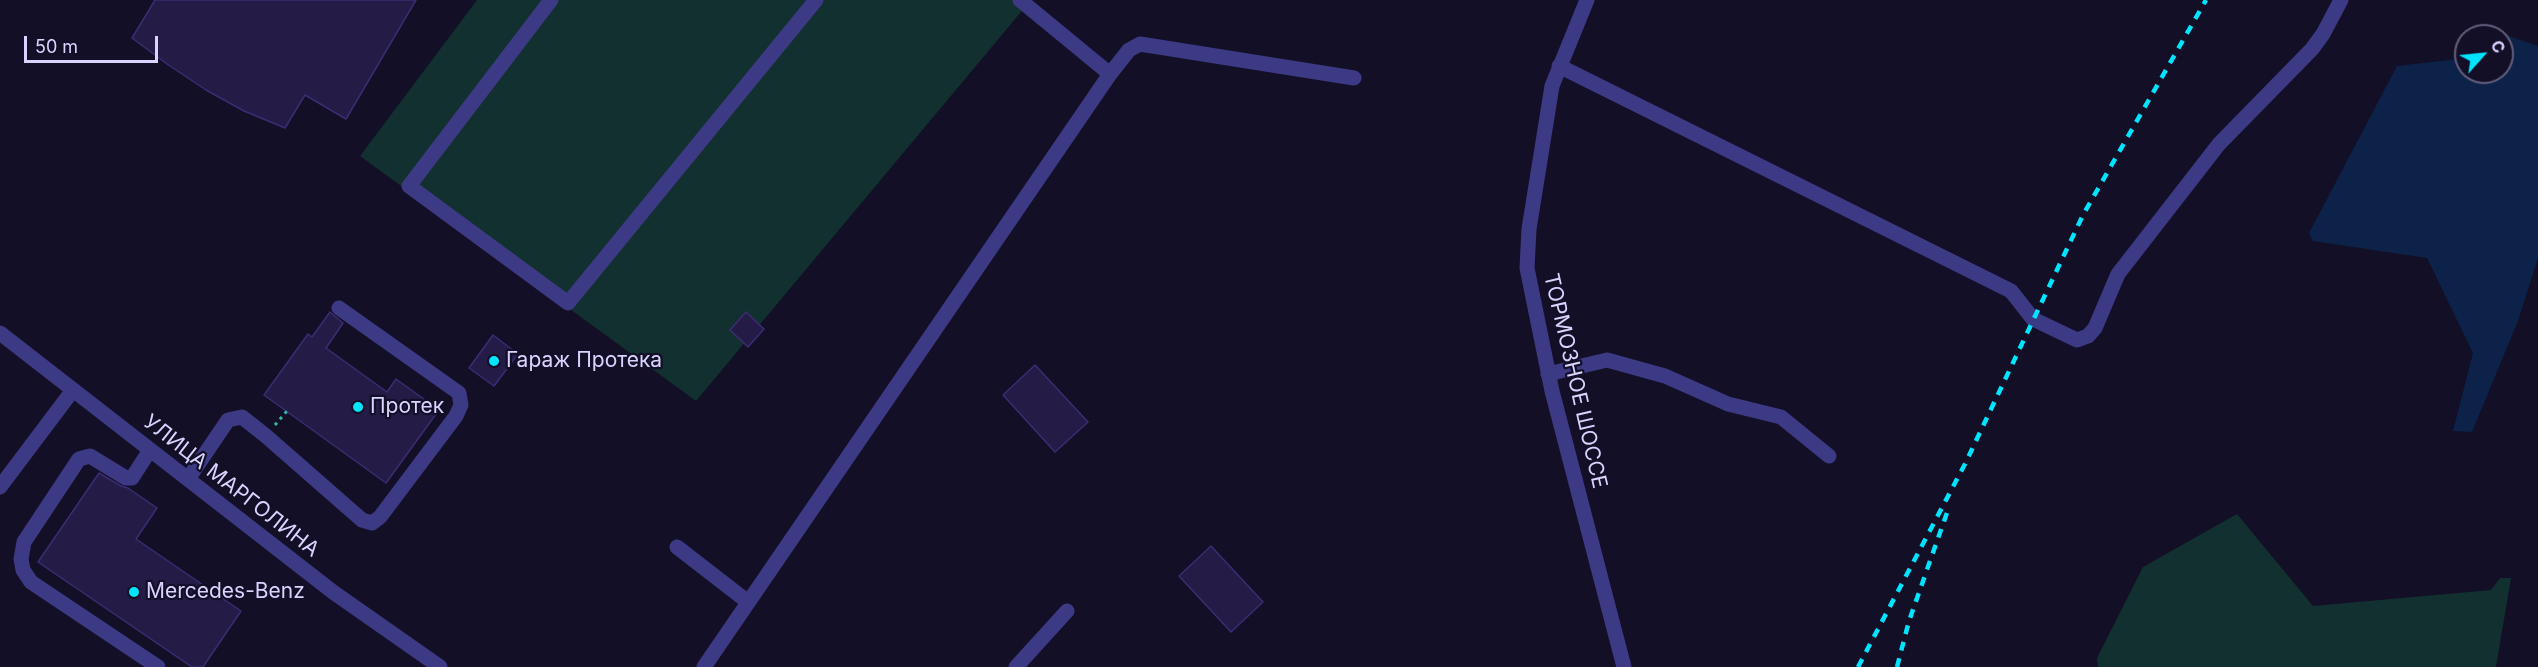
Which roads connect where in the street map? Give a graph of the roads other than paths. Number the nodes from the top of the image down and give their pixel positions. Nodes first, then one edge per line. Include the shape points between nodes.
1 (551, 0) edge
2 (816, 0) edge
3 (1020, 0) edge
4 (1587, 0) edge
5 (2341, 0) edge
6 (1559, 66) junction
7 (1110, 74) junction
8 (1354, 78) dead end
9 (339, 308) dead end
10 (0, 333) edge
11 (1548, 374) junction
12 (73, 390) junction
13 (150, 450) junction
14 (1829, 456) dead end
15 (188, 479) junction
16 (0, 486) edge
17 (677, 547) dead end
18 (748, 602) junction
19 (1067, 611) dead end
20 (158, 667) edge
21 (440, 667) edge
22 (704, 667) edge
23 (1016, 667) edge
24 (1624, 667) edge

1 - 2 street via 409,186 568,303
3 - 7 street
4 - 6 street, ТОРМОЗНОЕ ШОССЕ
5 - 6 street via 2312,49 2219,144 2118,274 2095,328 2077,340 2033,319 2012,291
6 - 11 street, ТОРМОЗНОЕ ШОССЕ via 1545,118 1527,268
7 - 8 street via 1140,44
7 - 18 street
9 - 15 street via 459,393 461,405 456,416 380,517 372,523 362,520 242,417 228,420
10 - 12 street, УЛИЦА МАРГОЛИНА
11 - 14 street via 1606,360 1665,376 1728,404 1781,417
11 - 24 street, ТОРМОЗНОЕ ШОССЕ
12 - 13 street, УЛИЦА МАРГОЛИНА
12 - 16 street
13 - 15 street, УЛИЦА МАРГОЛИНА
13 - 20 street via 132,478 90,456 79,459 24,542 21,559 31,582
15 - 21 street, УЛИЦА МАРГОЛИНА via 333,592
17 - 18 street
18 - 22 street
19 - 23 street

